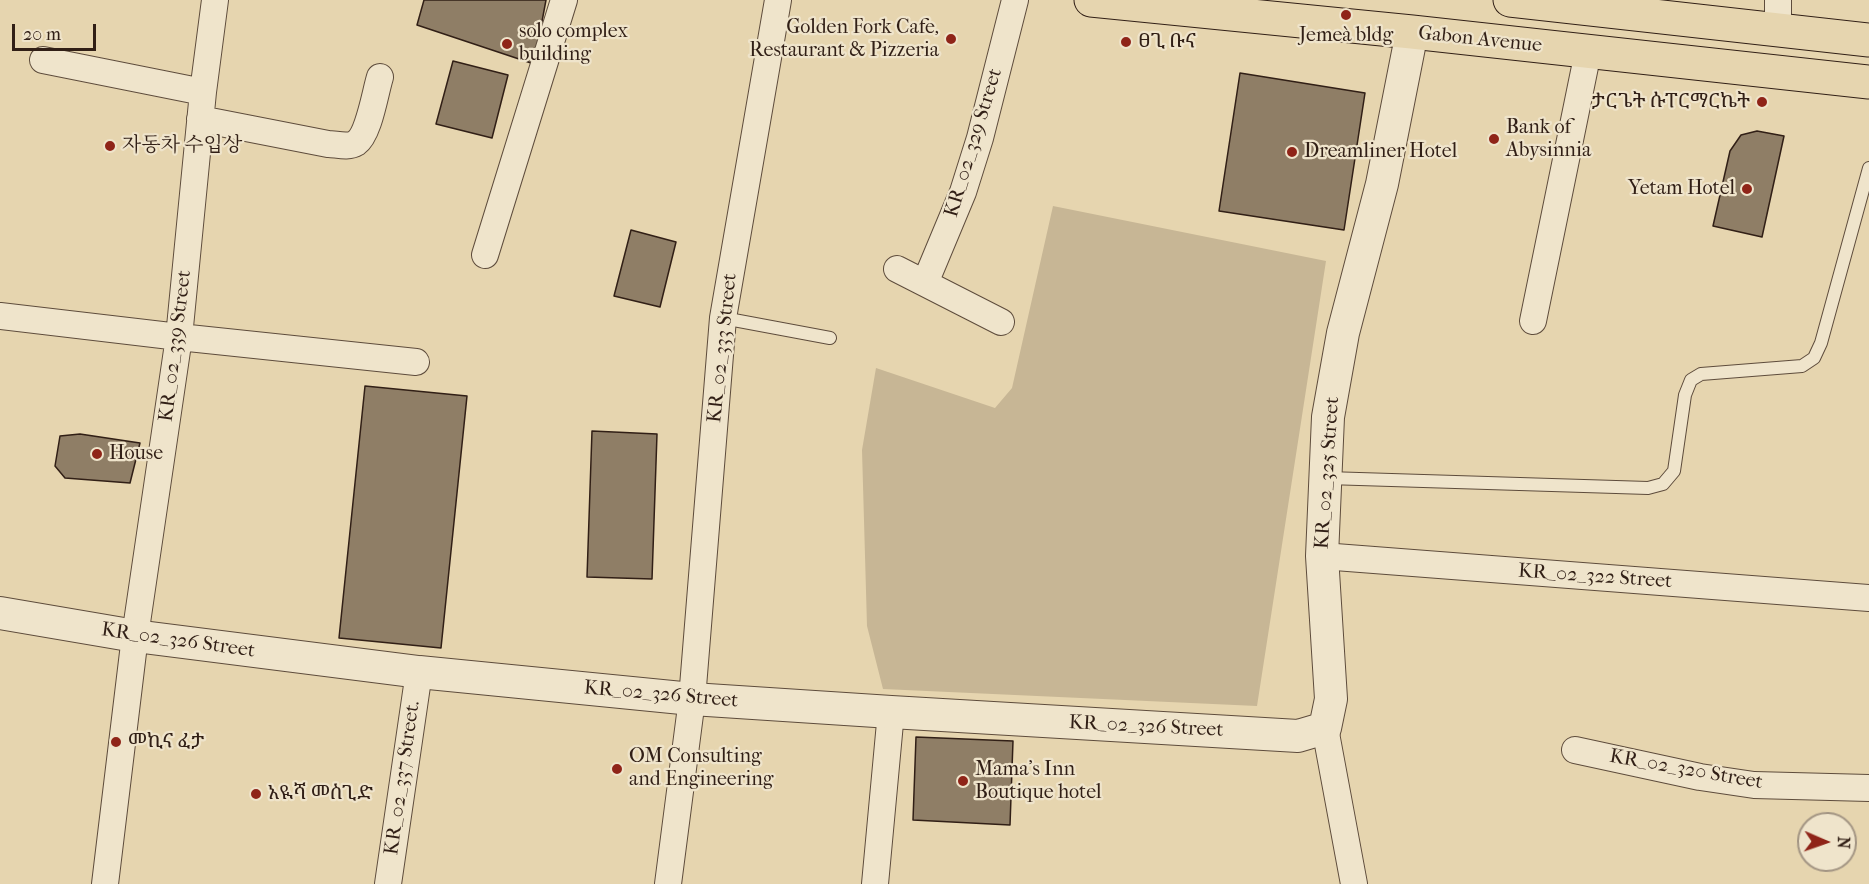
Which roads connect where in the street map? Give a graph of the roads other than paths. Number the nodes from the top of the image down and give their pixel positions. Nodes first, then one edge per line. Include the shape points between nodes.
1 (215, 0) edge
2 (564, 0) edge
3 (778, 0) edge
4 (1015, 0) edge
5 (1091, 0) edge
6 (1510, 0) edge
7 (1778, 15) edge
8 (1412, 32) junction
9 (1869, 40) edge
10 (1588, 52) junction
11 (43, 60) dead end
12 (380, 77) dead end
13 (1869, 82) edge
14 (203, 92) junction
15 (200, 119) junction
16 (1869, 168) edge
17 (485, 255) dead end
18 (897, 269) dead end
19 (925, 283) junction
20 (0, 315) edge
21 (723, 318) junction
22 (1533, 321) dead end
23 (1001, 322) dead end
24 (179, 337) junction
25 (830, 338) dead end
26 (416, 362) dead end
27 (1324, 478) junction
28 (1322, 556) junction
29 (1869, 598) edge
30 (0, 613) edge
31 (135, 636) junction
32 (419, 672) junction
33 (692, 699) junction
34 (891, 712) junction
35 (1325, 728) junction
36 (1575, 750) dead end
37 (1869, 788) edge
38 (105, 884) edge
39 (388, 884) edge
40 (668, 884) edge
41 (875, 884) edge
42 (1354, 884) edge

1 - 14 street, KR_02_339 Street
2 - 17 street
3 - 21 street, KR_02_333 Street
4 - 19 street, KR_02_329 Street via 977,148
5 - 8 main road, Gabon Avenue
6 - 7 main road
7 - 9 main road
8 - 10 main road, Gabon Avenue
8 - 27 street, KR_02_325 Street via 1382,184 1343,333 1328,417
10 - 13 main road, Gabon Avenue
10 - 22 street
11 - 14 street
12 - 15 street via 364,132 356,143 348,146
14 - 15 street, KR_02_339 Street
15 - 24 street, KR_02_339 Street
16 - 27 lane via 1814,358 1802,366 1701,374 1691,380 1685,395 1674,471 1663,484 1648,488
18 - 19 street
19 - 23 street
20 - 24 street
21 - 25 lane
21 - 33 street, KR_02_333 Street
24 - 26 street
24 - 31 street, KR_02_339 Street
27 - 28 street, KR_02_325 Street
28 - 29 street, KR_02_322 Street
28 - 35 street, KR_02_325 Street via 1330,699
30 - 31 street, KR_02_326 Street
31 - 32 street, KR_02_326 Street
31 - 38 street, KR_02_339 Street
32 - 33 street, KR_02_326 Street
32 - 39 street, KR_02_337 Street.
33 - 34 street, KR_02_326 Street
33 - 40 street, KR_02_333 Street
34 - 35 street, KR_02_326 Street via 1298,736
34 - 41 street
35 - 42 street, KR_02_325 Street
36 - 37 street, KR_02_320 Street via 1754,785

